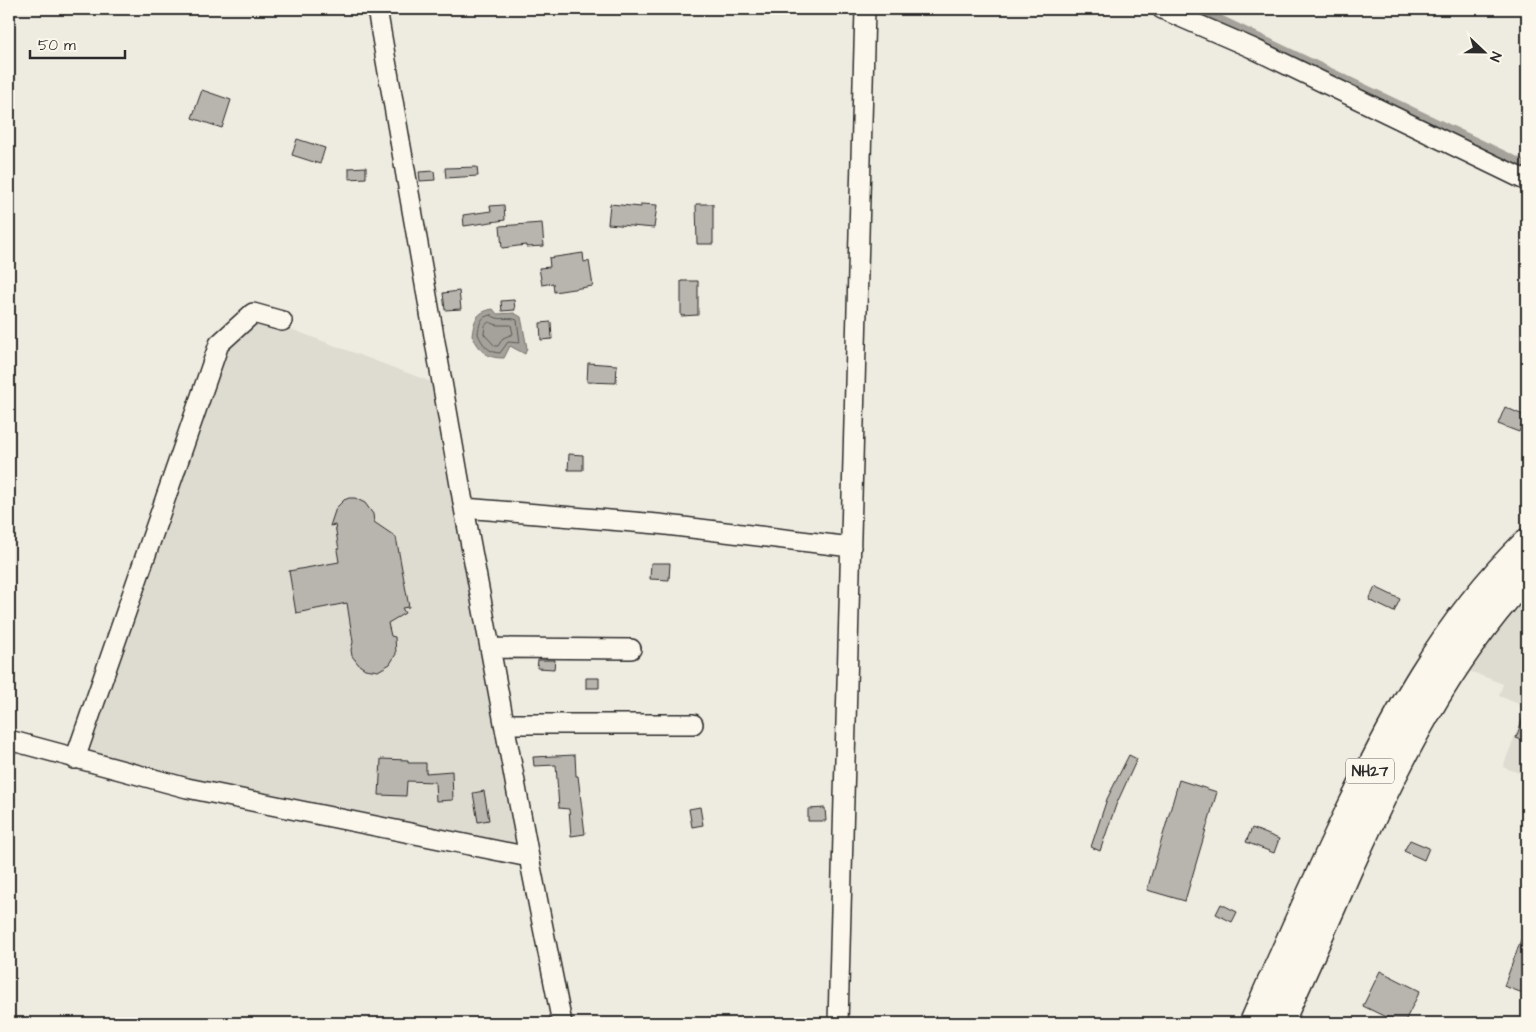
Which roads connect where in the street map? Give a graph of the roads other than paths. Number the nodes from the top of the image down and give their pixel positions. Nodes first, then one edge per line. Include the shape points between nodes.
1 (377, 9) edge
2 (865, 9) edge
3 (1162, 9) edge
4 (1527, 182) edge
5 (282, 321) dead end
6 (464, 508) junction
7 (1527, 543) edge
8 (851, 547) junction
9 (1527, 574) edge
10 (491, 648) junction
11 (631, 649) dead end
12 (504, 724) junction
13 (693, 724) dead end
14 (9, 740) edge
15 (75, 759) junction
16 (529, 857) junction
17 (562, 1023) edge
18 (838, 1023) edge
19 (1254, 1023) edge
20 (1279, 1023) edge

1 - 6 street
2 - 8 street
3 - 4 street via 1252,48
5 - 15 street via 253,313 219,344
6 - 8 street via 658,524
6 - 10 street
7 - 19 highway, NH27 via 1482,591 1448,635 1406,702 1352,807
8 - 18 street
9 - 20 highway, NH27 via 1480,630 1430,705 1386,787
10 - 11 street
10 - 12 street
12 - 13 street
12 - 16 street
14 - 15 street
15 - 16 street via 187,788
16 - 17 street

